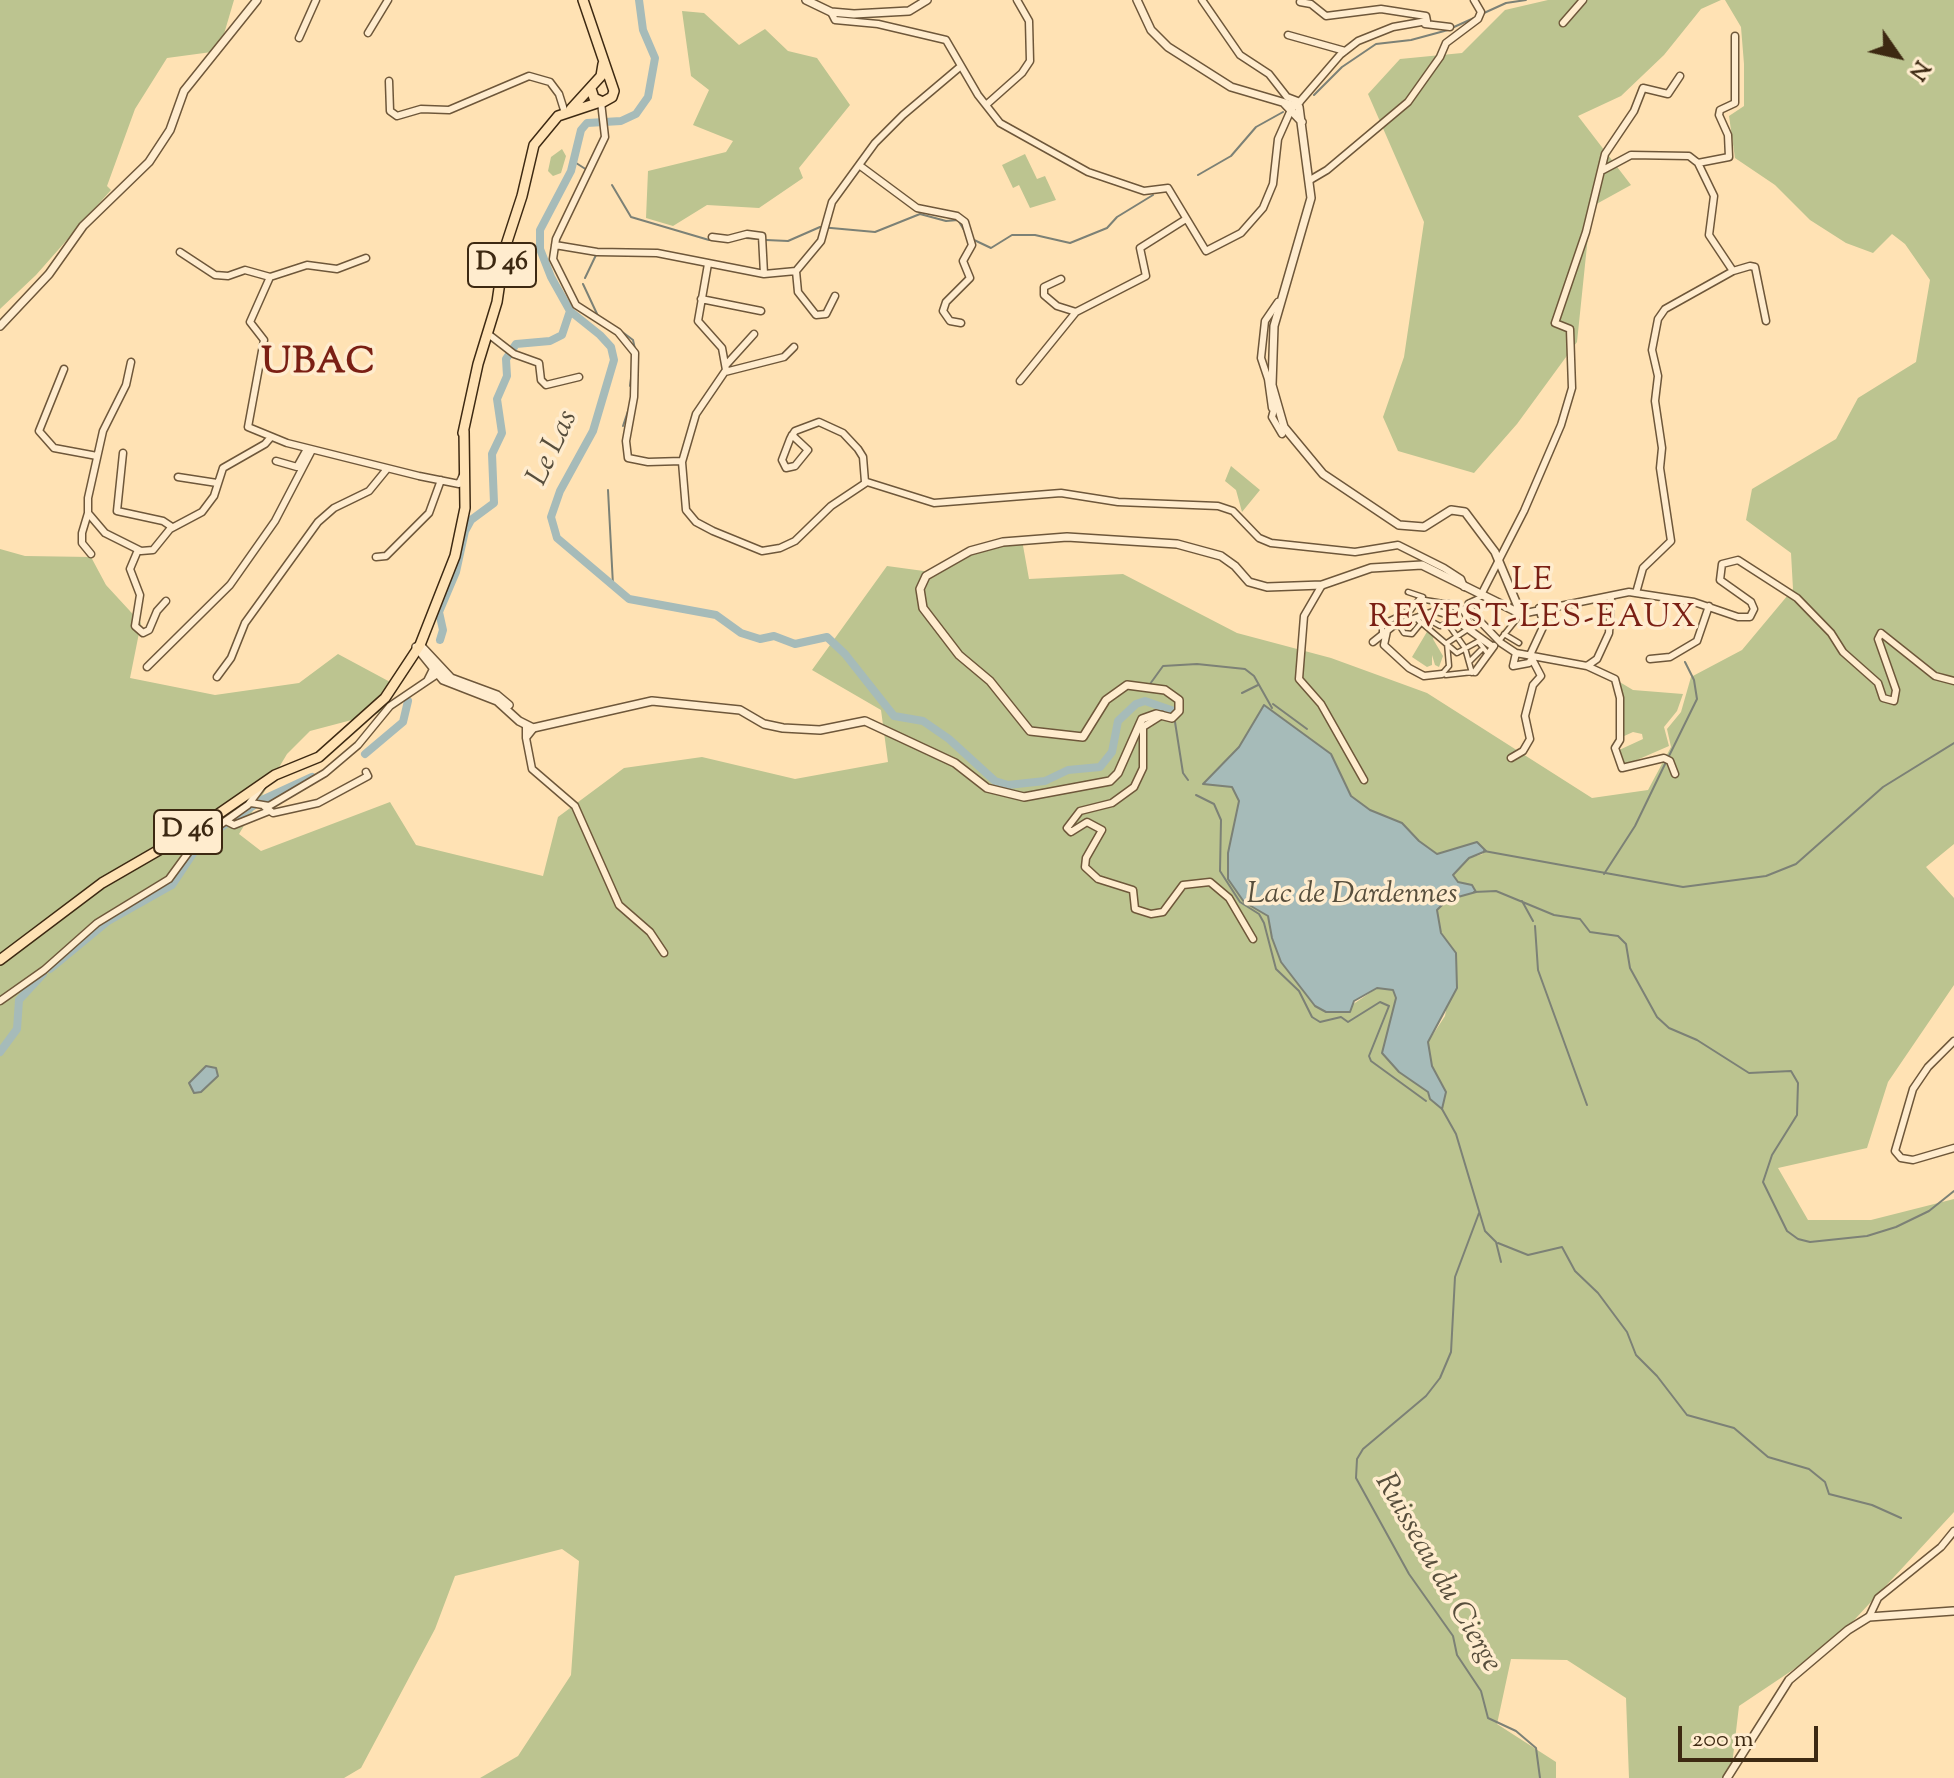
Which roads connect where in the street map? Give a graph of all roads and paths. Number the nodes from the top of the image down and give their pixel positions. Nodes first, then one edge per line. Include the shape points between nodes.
1 (257, 0) edge
2 (316, 0) edge
3 (388, 0) edge
4 (583, 0) edge
5 (806, 0) edge
6 (927, 0) edge
7 (1017, 0) edge
8 (1137, 0) edge
9 (1202, 0) edge
10 (1474, 0) edge
11 (1583, 0) edge
12 (1300, 2) dead end
13 (831, 12) junction
14 (1563, 23) dead end
15 (1425, 24) junction
16 (1450, 27) dead end
17 (368, 33) dead end
18 (1288, 35) dead end
19 (1735, 36) dead end
20 (299, 38) dead end
21 (1345, 51) junction
22 (603, 61) junction
23 (961, 66) junction
24 (1680, 76) dead end
25 (389, 81) dead end
26 (609, 81) junction
27 (595, 85) junction
28 (986, 105) junction
29 (604, 106) junction
30 (1295, 108) junction
31 (567, 112) junction
32 (1698, 163) junction
33 (859, 165) junction
34 (1603, 170) junction
35 (1310, 180) junction
36 (1186, 219) junction
37 (712, 237) dead end
38 (555, 245) junction
39 (180, 252) dead end
40 (366, 258) dead end
41 (708, 264) junction
42 (796, 271) junction
43 (1733, 271) junction
44 (764, 274) junction
45 (270, 277) junction
46 (1061, 279) dead end
47 (835, 296) dead end
48 (701, 299) junction
49 (1278, 302) junction
50 (761, 311) dead end
51 (1076, 312) junction
52 (1766, 321) dead end
53 (961, 323) dead end
54 (0, 326) edge
55 (487, 333) junction
56 (754, 334) dead end
57 (794, 347) dead end
58 (131, 362) dead end
59 (64, 369) dead end
60 (725, 369) junction
61 (579, 377) dead end
62 (1020, 381) dead end
63 (1274, 407) junction
64 (1282, 434) dead end
65 (792, 435) junction
66 (271, 437) junction
67 (310, 449) junction
68 (123, 453) dead end
69 (97, 456) junction
70 (276, 461) dead end
71 (682, 461) junction
72 (387, 469) junction
73 (178, 477) dead end
74 (460, 479) junction
75 (444, 481) junction
76 (865, 482) junction
77 (217, 483) junction
78 (88, 513) junction
79 (172, 527) junction
80 (456, 549) junction
81 (138, 550) junction
82 (91, 554) dead end
83 (376, 557) dead end
84 (1499, 563) junction
85 (1322, 585) junction
86 (1464, 587) junction
87 (1408, 592) dead end
88 (1636, 593) junction
89 (1482, 596) junction
90 (1611, 597) junction
91 (166, 601) dead end
92 (1436, 602) junction
93 (1449, 604) joint
94 (1709, 606) junction
95 (1539, 608) junction
96 (1461, 609) junction
97 (1434, 611) junction
98 (1475, 616) junction
99 (1519, 616) junction
100 (1429, 620) junction
101 (1450, 620) junction
102 (1420, 622) junction
103 (1399, 625) junction
104 (424, 629) junction
105 (1384, 633) junction
106 (1474, 635) junction
107 (1458, 637) junction
108 (1502, 637) junction
109 (1373, 642) dead end
110 (1447, 643) junction
111 (1519, 643) dead end
112 (418, 647) junction
113 (1493, 647) junction
114 (1465, 648) junction
115 (1484, 652) junction
116 (1516, 653) junction
117 (1532, 656) junction
118 (1650, 659) dead end
119 (426, 661) junction
120 (1471, 663) junction
121 (1587, 666) junction
122 (147, 667) dead end
123 (437, 670) junction
124 (397, 672) junction
125 (1473, 672) junction
126 (1438, 675) junction
127 (217, 677) dead end
128 (1954, 681) edge
129 (392, 689) junction
130 (377, 706) junction
131 (1162, 715) junction
132 (530, 727) junction
133 (1511, 758) dead end
134 (366, 772) dead end
135 (1675, 774) dead end
136 (1364, 780) dead end
137 (263, 783) junction
138 (254, 804) junction
139 (267, 809) junction
140 (227, 822) junction
141 (1253, 939) dead end
142 (664, 953) dead end
143 (0, 960) edge
144 (0, 1001) edge
145 (1954, 1041) edge
146 (1954, 1148) edge
147 (1954, 1531) edge
148 (1953, 1611) edge
149 (1869, 1617) junction
150 (1727, 1778) edge

1 - 54 street via 184,91 170,130 149,162 83,226 49,274
2 - 20 street
3 - 17 street
4 - 22 main road
5 - 13 street
6 - 13 street via 909,11
7 - 28 street via 1029,21 1030,61
8 - 30 street via 1151,30 1168,47 1231,87
9 - 30 street via 1240,55 1269,74
10 - 35 street via 1481,12 1478,19 1446,43 1408,102
11 - 14 street
12 - 15 street via 1326,16 1381,9 1426,16
13 - 23 street via 835,20 940,37 954,49
15 - 16 street
15 - 21 street via 1393,27
18 - 21 street
19 - 32 street via 1735,103 1719,115 1728,135 1729,157
21 - 30 street
22 - 26 main road
22 - 27 main road
23 - 28 street
23 - 33 street via 903,115
24 - 34 street via 1668,94 1643,88 1605,154
25 - 31 street via 390,111 397,116 421,109 449,110 529,76 550,82
26 - 27 main road
26 - 29 main road via 614,91
27 - 29 main road
27 - 31 main road, D 46
28 - 36 street via 1007,128 1082,170 1140,191 1168,188
29 - 31 main road, D 46
29 - 38 street via 606,135
30 - 35 street
30 - 36 street via 1278,139 1271,191 1249,226 1206,251
31 - 55 main road, D 46 via 548,124 534,145
32 - 34 street via 1681,153 1631,155
32 - 43 street via 1715,199 1709,235
33 - 42 street via 830,205 821,241
33 - 53 street via 917,208 960,217 971,238 963,261 971,273 943,311 950,321
34 - 84 street via 1555,323 1570,329 1572,388 1561,425
35 - 49 street via 1305,228
36 - 51 street via 1140,248 1146,276
37 - 44 street via 747,234 762,239
38 - 41 street via 657,253
38 - 71 street via 554,266 576,305 618,332 634,352 627,456 648,462
39 - 45 street via 215,275 245,270
40 - 45 street via 337,269 307,265
41 - 44 street
41 - 48 street
42 - 44 street
42 - 47 street via 798,292 814,314 826,314
43 - 52 street via 1755,267
43 - 88 street via 1665,309 1653,335 1660,468 1671,541 1643,568
45 - 66 street via 250,322 264,340 248,427
46 - 51 street via 1044,287 1044,295
48 - 50 street
48 - 60 street via 698,323 719,345
49 - 63 street via 1271,361
49 - 63 street via 1265,321 1261,358
51 - 62 street
55 - 61 street via 538,362 546,385
55 - 74 main road, D 46 via 464,431
56 - 60 street
57 - 60 street via 784,357
58 - 69 street
59 - 69 street via 39,431 54,448
60 - 71 street via 696,414
63 - 64 street via 1272,417
63 - 84 street via 1308,458 1359,501 1412,528 1463,510
65 - 65 street via 808,450 788,468 782,460
65 - 76 street via 816,422 843,433 863,457
66 - 67 street
66 - 77 street via 225,467
67 - 70 street via 297,467
67 - 72 street
67 - 122 street via 275,521 230,585
68 - 79 street via 117,511
69 - 78 street
71 - 76 street via 685,505 691,517 762,551 795,541
72 - 75 street
72 - 127 street via 369,491 318,522 245,623
73 - 77 street
74 - 75 street
74 - 80 main road, D 46
74 - 80 main road, D 46 via 464,494
75 - 83 street via 429,513 386,556
76 - 86 street via 934,503 1061,493 1218,506 1237,513 1267,542 1355,552 1401,545 1444,568
77 - 79 street via 200,515
78 - 81 street via 101,530
78 - 82 street via 82,543
79 - 81 street via 153,550
80 - 104 main road, D 46
81 - 91 street via 130,569 140,595 135,626 147,632
84 - 89 street
84 - 99 street
85 - 86 street via 1368,569 1414,565 1434,568
85 - 131 street via 1260,586 1249,582 1229,560 1204,549 1095,537 990,545 943,564 922,582 923,608 935,627 1032,732 1083,737 1106,700 1127,685 1178,698 1175,716
85 - 136 street via 1306,610 1299,679 1321,704
86 - 89 street
87 - 92 street
88 - 90 street
88 - 94 street
89 - 98 street via 1468,603
89 - 99 street
90 - 95 street
90 - 121 street via 1609,633 1597,659
92 - 93 street
92 - 97 street
92 - 105 street via 1419,599 1411,610 1383,623 1379,631
93 - 96 street
94 - 118 street via 1697,641 1670,657
94 - 128 street via 1750,617 1751,602 1720,580 1722,564 1738,560 1785,587 1878,683 1883,698 1894,701 1896,690 1878,639 1881,633 1935,676
95 - 99 street
95 - 117 street via 1544,625
96 - 98 street
96 - 106 street
97 - 100 street
97 - 101 street
97 - 102 street
98 - 108 street
99 - 108 street
100 - 101 street via 1440,626
100 - 102 street
101 - 106 street
101 - 107 street
102 - 103 street
102 - 103 street via 1418,632 1407,635
102 - 110 street
103 - 105 street
104 - 112 main road, D 46
104 - 124 main road, D 46
105 - 109 street
105 - 126 street via 1388,649 1418,674
106 - 107 street
106 - 113 street
106 - 114 street
106 - 115 street
107 - 110 street
107 - 114 street
108 - 111 street
108 - 113 street
108 - 116 street
110 - 114 street via 1457,653
110 - 126 street via 1449,666
112 - 119 street
112 - 123 street
112 - 124 street
112 - 129 main road, D 46
113 - 115 street
114 - 120 street
115 - 120 street
115 - 125 street
116 - 117 street
116 - 117 street via 1513,666 1529,663
117 - 121 street
117 - 133 street via 1541,676 1533,685 1525,716 1530,739
119 - 123 street
119 - 129 street via 413,663
120 - 125 street
121 - 135 street via 1615,679 1620,698 1620,740 1615,748 1622,768 1667,760
123 - 132 street via 497,701
123 - 139 street via 390,706 330,769
124 - 130 main road, D 46
125 - 126 street
129 - 130 main road, D 46
130 - 137 main road, D 46 via 319,757
131 - 132 street via 1140,721 1110,781 1028,797 985,788 955,763 865,721 823,730 783,728 740,710 652,701
131 - 141 street via 1143,727 1143,768 1134,787 1112,803 1080,811 1067,828 1071,832 1087,822 1102,830 1085,867 1098,879 1133,890 1135,909 1163,912 1183,885 1210,882 1229,898
132 - 142 street via 526,738 532,769 575,806 617,902
134 - 139 street via 368,776 318,803
137 - 138 street
137 - 143 main road, D 46 via 91,890
138 - 139 street
138 - 140 street
139 - 140 street via 259,818
140 - 144 street via 196,842 169,879 97,923
145 - 146 street via 1913,1089 1895,1151 1913,1160
147 - 149 street via 1878,1598
148 - 149 street
149 - 150 street via 1789,1680

